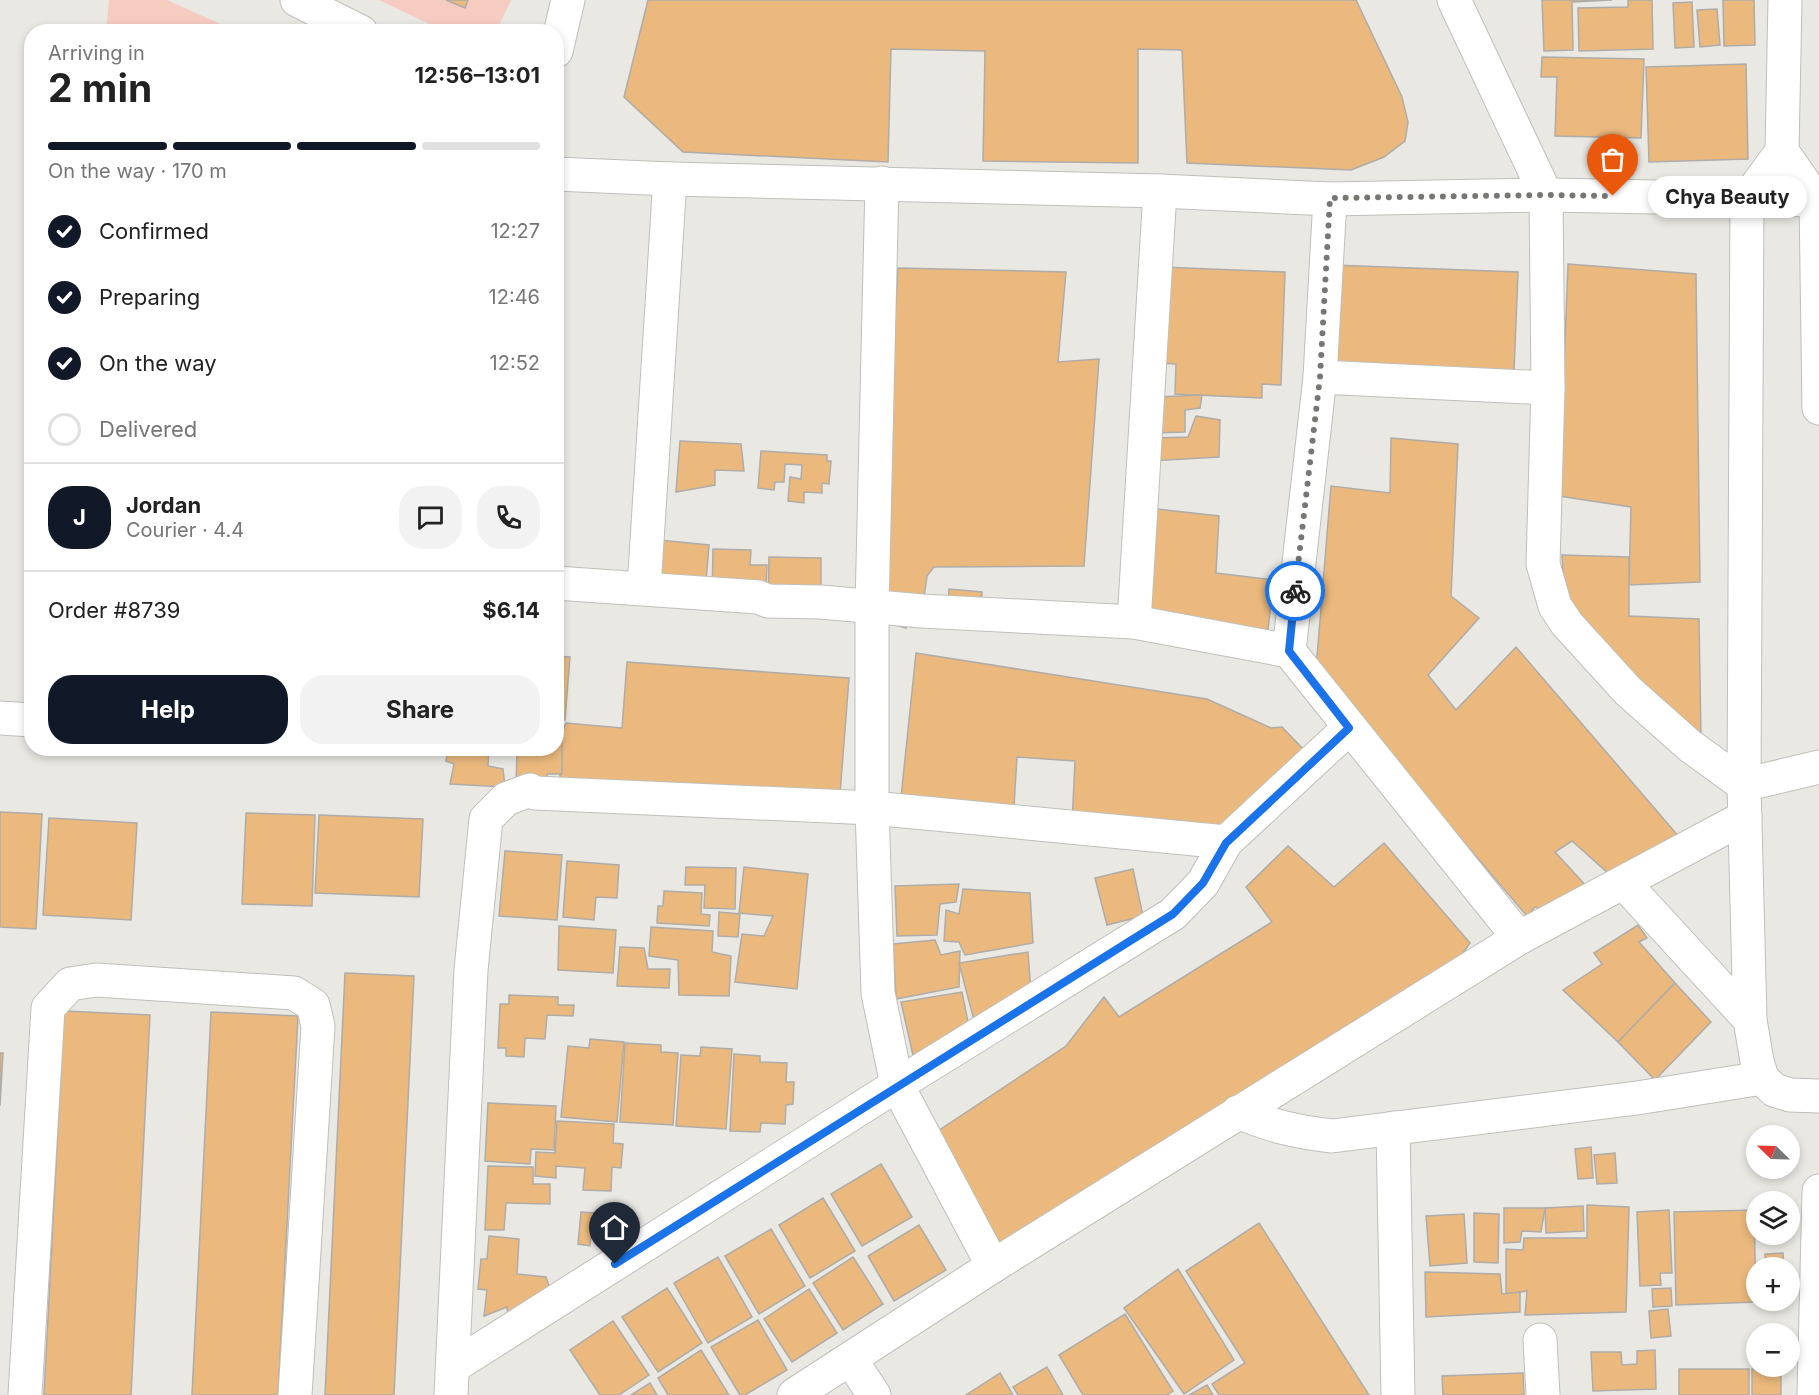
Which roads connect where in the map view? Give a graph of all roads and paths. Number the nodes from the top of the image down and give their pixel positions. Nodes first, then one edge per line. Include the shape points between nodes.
1 (297, 0) edge
2 (568, 0) edge
3 (1785, 0) edge
4 (1467, 7) edge
5 (345, 24) edge
6 (562, 24) edge
7 (1782, 151) junction
8 (564, 174) edge
9 (670, 179) junction
10 (882, 183) junction
11 (1160, 191) junction
12 (1546, 195) junction
13 (1330, 198) junction
14 (1747, 199) junction
15 (1818, 200) edge
16 (1320, 377) junction
17 (1548, 388) junction
18 (1819, 408) edge
19 (564, 583) edge
20 (644, 588) junction
21 (872, 607) junction
22 (1134, 622) junction
23 (1289, 651) junction
24 (0, 718) edge
25 (24, 720) edge
26 (1349, 728) junction
27 (1819, 767) edge
28 (1743, 785) junction
29 (872, 808) junction
30 (1745, 817) junction
31 (1226, 843) junction
32 (1624, 883) junction
33 (1519, 938) junction
34 (1750, 1020) junction
35 (1762, 1078) junction
36 (897, 1085) junction
37 (1819, 1096) edge
38 (1238, 1112) junction
39 (1393, 1128) junction
40 (1819, 1191) edge
41 (993, 1266) junction
42 (1540, 1340) dead end
43 (851, 1360) junction
44 (452, 1380) edge
45 (24, 1395) edge
46 (295, 1395) edge
47 (794, 1395) edge
48 (874, 1395) edge
49 (1398, 1395) edge
50 (1543, 1395) edge
51 (1814, 1395) edge

1 - 5 street
2 - 6 street
3 - 7 street
4 - 12 street
7 - 14 street
7 - 15 street
8 - 9 street
9 - 10 street
9 - 20 street
10 - 11 street
10 - 21 street
11 - 13 street
11 - 22 street
12 - 13 street
12 - 14 street
12 - 17 street
13 - 16 street
14 - 15 street
14 - 28 street
15 - 18 street
16 - 17 street
16 - 23 street
17 - 28 street via 1543,564 1555,606 1628,691 1690,746
19 - 20 street
20 - 21 street
21 - 22 street
21 - 29 street
22 - 23 street
23 - 26 street
24 - 25 street
26 - 31 street
26 - 33 street
27 - 28 street
28 - 30 street
29 - 31 street
29 - 36 street via 878,993
29 - 44 street via 530,790 506,799 486,819 471,970
30 - 32 street
30 - 34 street
31 - 36 street via 1203,883 1173,914
32 - 33 street
32 - 34 street
33 - 38 street
34 - 35 street
35 - 37 street via 1774,1090
35 - 39 street via 1637,1098
36 - 41 street
36 - 44 street
38 - 39 street via 1268,1125 1310,1134 1332,1136
38 - 41 street
39 - 49 street
40 - 51 street
41 - 43 street
42 - 50 street
43 - 47 street
43 - 48 street
45 - 46 street via 48,1008 70,984 96,980 294,993 313,1005 318,1026

